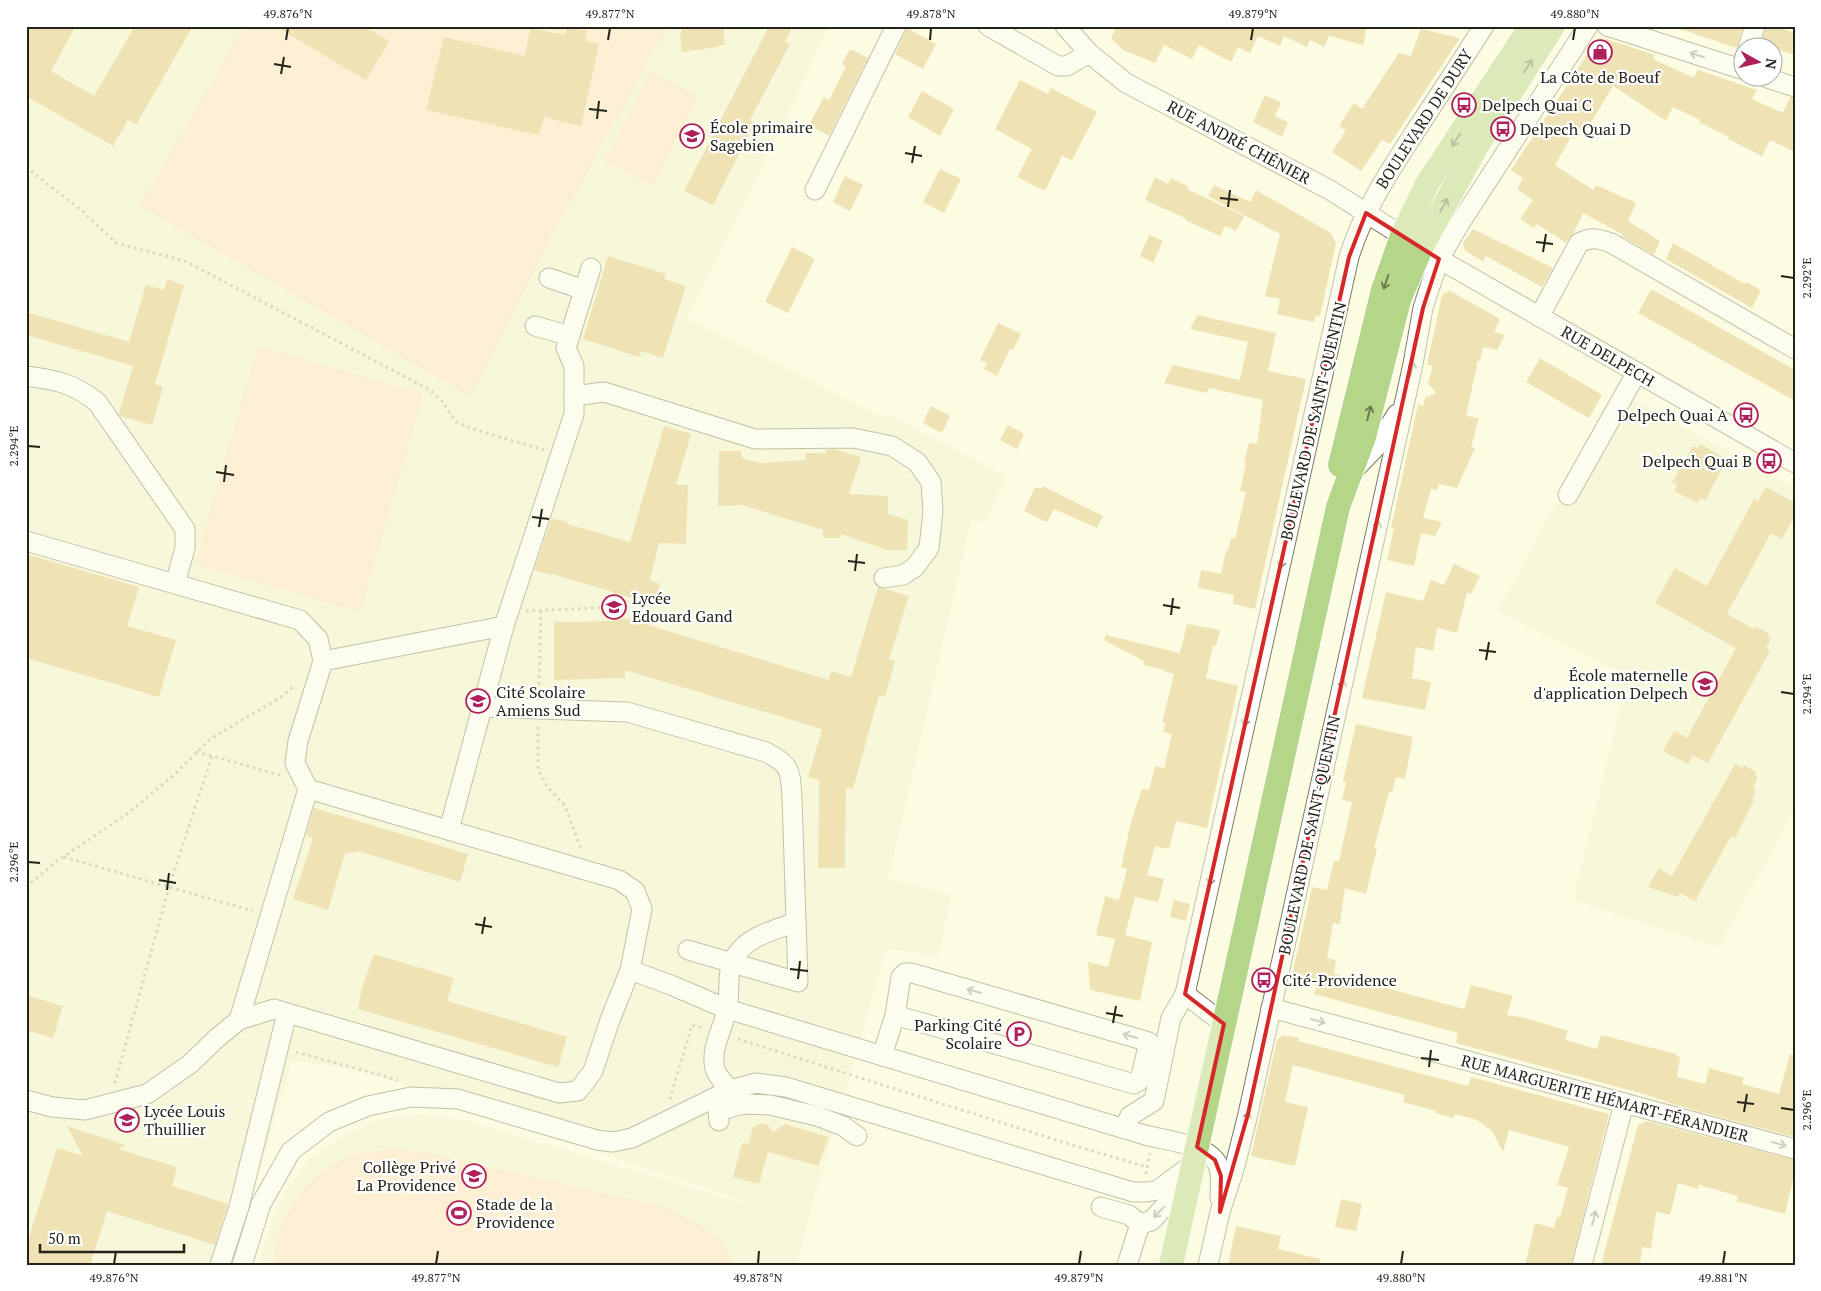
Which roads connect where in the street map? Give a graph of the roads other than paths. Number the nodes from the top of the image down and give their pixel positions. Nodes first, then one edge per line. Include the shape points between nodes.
1 (896, 26) edge
2 (988, 26) edge
3 (1065, 26) edge
4 (1484, 26) edge
5 (1531, 26) edge
6 (1553, 26) edge
7 (1588, 26) edge
8 (1606, 26) edge
9 (1755, 26) edge
10 (1751, 38) edge
11 (1089, 53) junction
12 (1734, 66) edge
13 (815, 190) dead end
14 (1366, 213) junction
15 (1421, 248) junction
16 (591, 268) dead end
17 (549, 278) dead end
18 (584, 290) junction
19 (1539, 316) junction
20 (535, 326) dead end
21 (570, 336) junction
22 (1795, 349) edge
23 (1636, 372) junction
24 (26, 376) edge
25 (574, 396) junction
26 (1404, 403) junction
27 (1795, 463) edge
28 (1349, 476) junction
29 (1568, 496) dead end
30 (1338, 507) junction
31 (26, 541) edge
32 (884, 578) dead end
33 (175, 584) junction
34 (506, 619) junction
35 (323, 661) junction
36 (482, 707) junction
37 (306, 785) junction
38 (449, 830) junction
39 (796, 922) junction
40 (688, 950) dead end
41 (732, 963) junction
42 (630, 970) junction
43 (1185, 994) junction
44 (1271, 1008) junction
45 (727, 1010) junction
46 (287, 1013) junction
47 (895, 1014) junction
48 (239, 1020) junction
49 (1224, 1024) junction
50 (882, 1056) junction
51 (730, 1090) junction
52 (26, 1100) edge
53 (1624, 1103) junction
54 (743, 1104) junction
55 (719, 1121) dead end
56 (1124, 1128) junction
57 (857, 1136) dead end
58 (1795, 1148) edge
59 (1195, 1156) junction
60 (1101, 1207) dead end
61 (1220, 1212) junction
62 (1140, 1224) junction
63 (220, 1265) edge
64 (242, 1265) edge
65 (1127, 1265) edge
66 (1171, 1265) edge
67 (1208, 1265) edge
68 (1582, 1265) edge

1 - 13 street
2 - 11 street via 1058,66 1066,66
3 - 11 street, RUE ANDRÉ CHÉNIER
4 - 14 street, BOULEVARD DE DURY via 1392,167
5 -> 15 main road via 1427,184
15 -> 6 main road via 1478,144
7 - 15 street via 1460,223
12 -> 8 street
9 - 10 street
11 - 14 street, RUE ANDRÉ CHÉNIER via 1126,83 1330,190
14 - 15 street, RUE ANDRÉ CHÉNIER
14 -> 43 street, BOULEVARD DE SAINT-QUENTIN via 1349,257
15 - 19 street, RUE DELPECH
26 -> 15 street, BOULEVARD DE SAINT-QUENTIN via 1424,308
28 -> 15 main road, BOULEVARD DE SAINT-QUENTIN via 1364,437 1399,300
15 -> 30 main road, BOULEVARD DE SAINT-QUENTIN via 1383,290 1340,461
16 - 18 street
17 - 18 street
18 - 21 street
19 - 22 street via 1579,243 1588,238 1598,238
19 - 23 street, RUE DELPECH
20 - 21 street
21 - 25 street via 566,348 574,366
23 - 27 street, RUE DELPECH
23 - 29 street
24 - 33 street via 56,380 81,390 97,402 185,529 185,548
25 - 32 street via 604,392 755,439 853,438 892,446 917,462 931,482 933,511 929,548 915,567 903,575
25 - 34 street via 574,414
26 - 28 street, BOULEVARD DE SAINT-QUENTIN via 1376,448
44 -> 26 street, BOULEVARD DE SAINT-QUENTIN
28 - 30 main road, BOULEVARD DE SAINT-QUENTIN
30 - 49 main road, BOULEVARD DE SAINT-QUENTIN
31 - 33 street
33 - 35 street via 300,620 318,639
34 - 35 street
34 - 36 street
35 - 37 street via 298,741 296,763
36 - 38 street
36 - 39 street via 627,712 766,752 782,760 790,772 791,781
37 - 38 street
37 - 48 street
38 - 42 street via 618,880 635,891 642,909
39 - 41 street via 753,939
39 - 41 street via 798,982
40 - 41 street
41 - 45 street
42 - 45 street
42 - 46 street via 593,1071 578,1090 558,1093
43 - 49 street
43 - 56 street, BOULEVARD DE SAINT-QUENTIN via 1172,1018 1154,1101 1130,1116
44 -> 53 street, RUE MARGUERITE HÉMART-FÉRANDIER
61 -> 44 street, BOULEVARD DE SAINT-QUENTIN via 1235,1166
45 - 50 street
45 - 51 street via 715,1047 715,1070
46 - 48 street via 274,1009
46 - 63 street via 240,1207
47 -> 47 street via 1134,1084 1140,1080 1149,1042 912,973 901,977
47 - 50 street
48 - 52 street via 190,1064 147,1094 85,1110 52,1107
49 - 59 main road, BOULEVARD DE SAINT-QUENTIN
50 - 56 street
51 - 54 street
51 - 59 street via 756,1083 786,1087 1133,1192 1158,1190
51 - 64 street via 632,1138 613,1142 458,1099 411,1096 368,1106 329,1122 291,1151 261,1204
53 -> 58 street, RUE MARGUERITE HÉMART-FÉRANDIER
68 -> 53 street
54 - 55 street via 718,1111
54 - 57 street via 770,1105 817,1116 843,1126
56 - 59 street via 1154,1137
59 - 61 street via 1215,1160 1221,1176
59 -> 62 street, BOULEVARD DE SAINT-QUENTIN via 1166,1205 1151,1221
59 - 66 main road, BOULEVARD DE SAINT-QUENTIN
60 - 62 street via 1129,1215
61 - 67 street, BOULEVARD DE SAINT-QUENTIN
62 - 65 street

